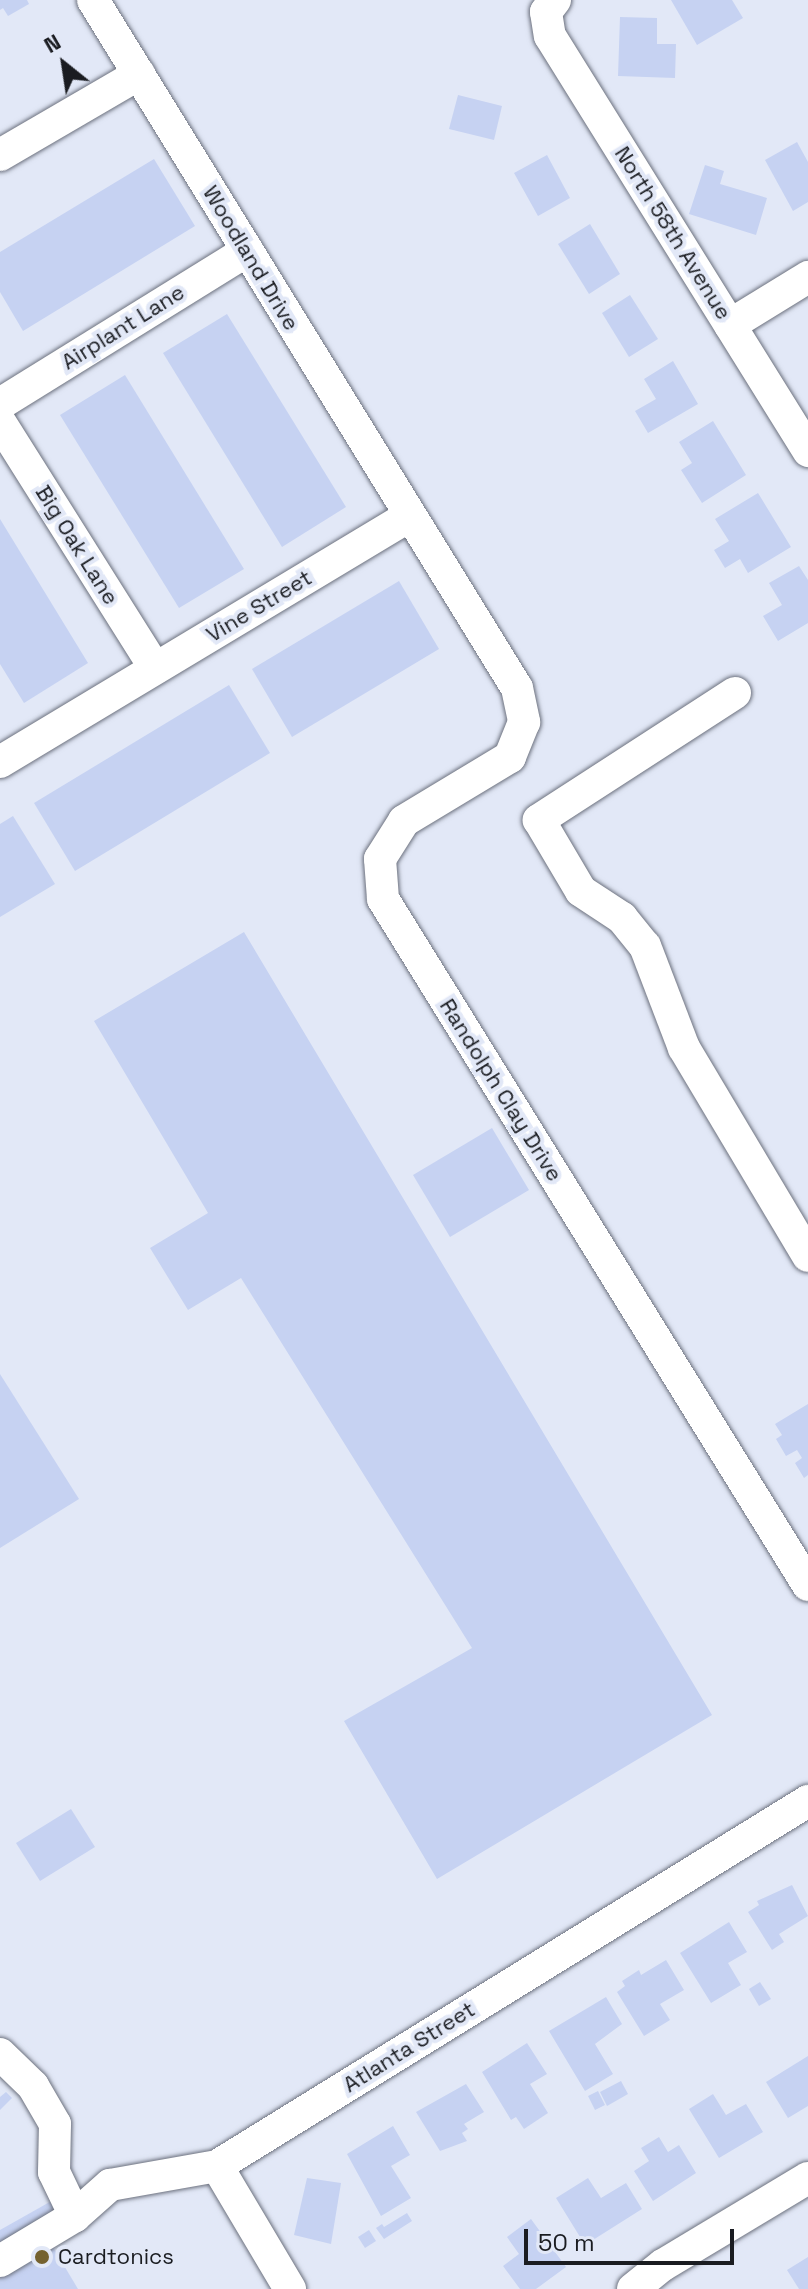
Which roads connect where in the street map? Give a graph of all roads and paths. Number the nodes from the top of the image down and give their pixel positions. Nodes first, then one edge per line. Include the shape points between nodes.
1 (93, 0) edge
2 (551, 6) edge
3 (139, 74) junction
4 (0, 155) edge
5 (247, 251) junction
6 (808, 277) edge
7 (730, 325) junction
8 (0, 404) edge
9 (0, 422) edge
10 (808, 451) edge
11 (410, 516) junction
12 (155, 668) junction
13 (735, 693) dead end
14 (0, 762) edge
15 (808, 1256) edge
16 (808, 1585) edge
17 (808, 1801) edge
18 (0, 2054) edge
19 (217, 2166) junction
20 (808, 2178) edge
21 (75, 2216) junction
22 (0, 2261) edge
23 (290, 2289) edge
24 (633, 2289) edge

1 - 3 street, Woodland Drive
2 - 7 street, North 58th Avenue via 550,36
3 - 4 street
3 - 5 street, Woodland Drive
5 - 8 street, Airplant Lane
5 - 11 street, Woodland Drive
6 - 7 street
7 - 10 street, North 58th Avenue
9 - 12 street, Big Oak Lane
11 - 12 street, Vine Street
11 - 16 street, Randolph Clay Drive via 517,688 524,722 510,757 404,821 380,859 383,899
12 - 14 street, Vine Street
13 - 15 street via 539,820 581,891 622,918 645,946 684,1048
17 - 19 street, Atlanta Street
18 - 21 street via 33,2086 55,2124 54,2172
19 - 21 street, Atlanta Street via 110,2185
19 - 23 street
20 - 24 street via 663,2265
21 - 22 street, Atlanta Street

